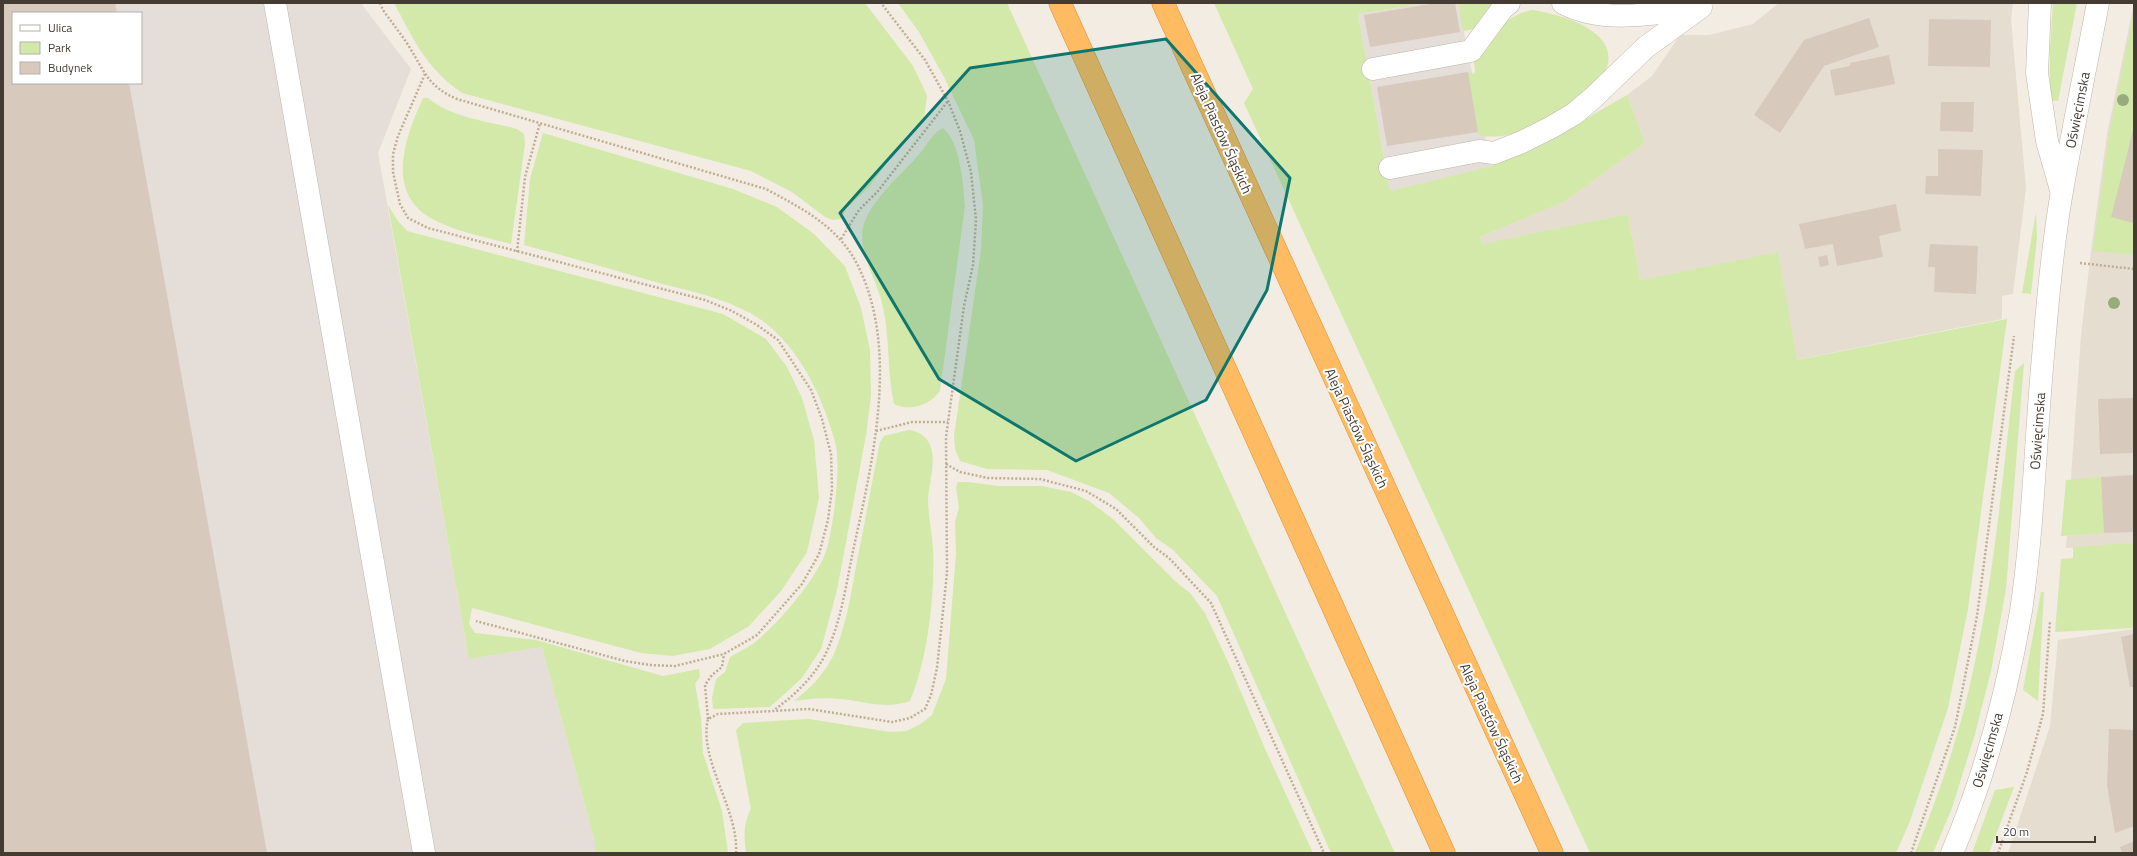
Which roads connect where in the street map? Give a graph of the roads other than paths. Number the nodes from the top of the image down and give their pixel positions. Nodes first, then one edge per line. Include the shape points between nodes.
1 (276, 3) edge
2 (1060, 3) edge
3 (1163, 3) edge
4 (1509, 3) edge
5 (1563, 3) edge
6 (2040, 3) edge
7 (2098, 3) edge
8 (1708, 5) edge
9 (1373, 69) dead end
10 (1390, 168) dead end
11 (2062, 193) junction
12 (424, 853) edge
13 (1444, 853) edge
14 (1552, 853) edge
15 (1952, 853) edge

1 - 12 street
2 - 13 highway
3 - 14 highway, Aleja Piastów Śląskich
4 - 9 street via 1471,51
5 - 8 street via 1575,10 1606,15 1655,14
6 - 11 street via 2037,73 2047,142
7 - 11 street, Oświęcimska
8 - 10 street via 1646,47 1574,114 1550,128 1494,153 1479,151
11 - 15 street, Oświęcimska via 2042,370 2021,609 1999,711 1980,778

